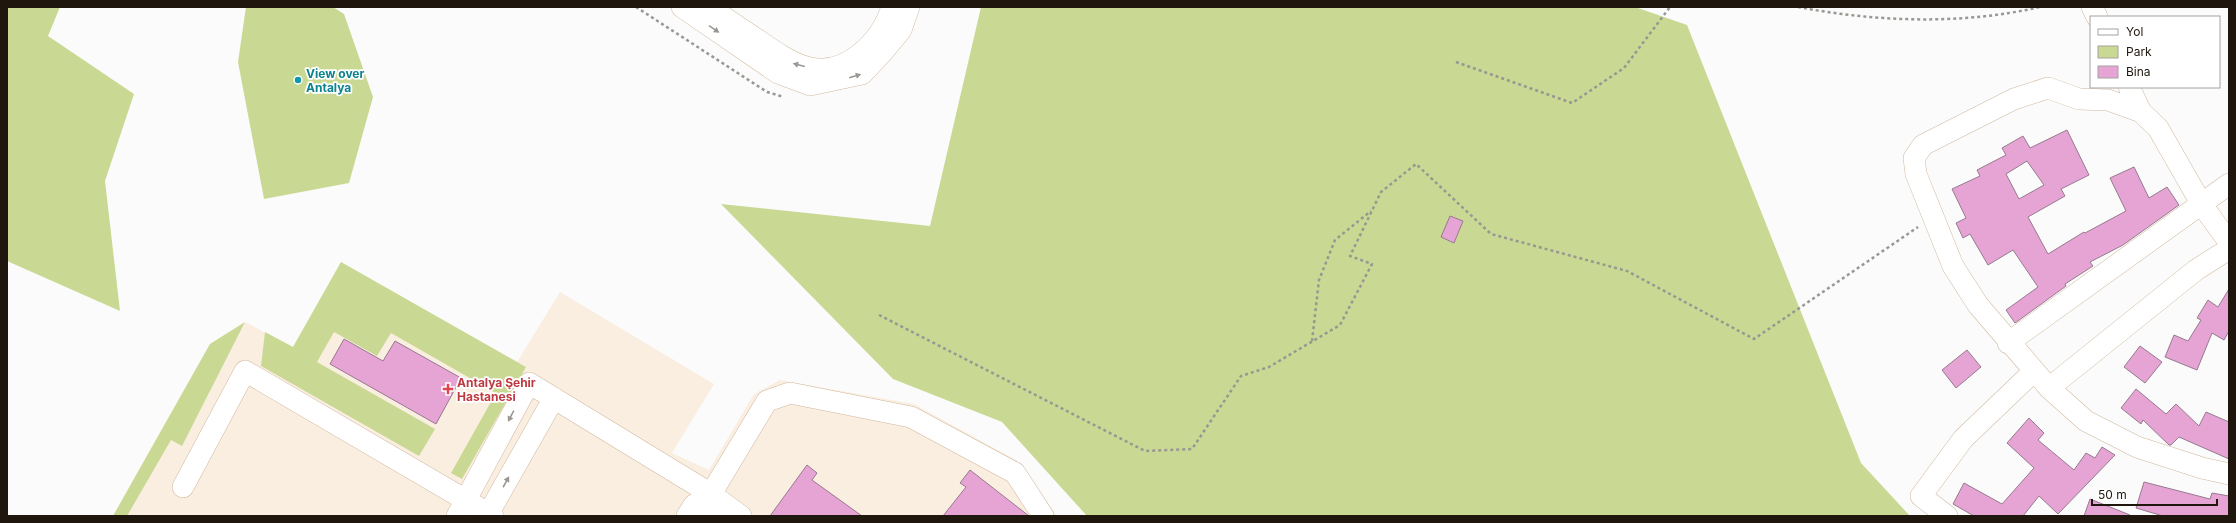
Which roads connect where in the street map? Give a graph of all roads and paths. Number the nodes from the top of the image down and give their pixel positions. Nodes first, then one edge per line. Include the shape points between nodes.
1 (682, 7) edge
2 (709, 7) edge
3 (892, 7) edge
4 (909, 7) edge
5 (1670, 7) edge
6 (1798, 7) edge
7 (2040, 7) edge
8 (1456, 62) dead end
9 (2129, 88) edge
10 (2141, 112) junction
11 (2229, 184) edge
12 (2202, 205) junction
13 (1373, 209) junction
14 (1933, 216) junction
15 (2229, 242) edge
16 (2229, 249) edge
17 (879, 315) dead end
18 (1312, 341) junction
19 (2008, 343) junction
20 (2034, 371) junction
21 (2049, 388) junction
22 (554, 398) junction
23 (2229, 474) edge
24 (183, 487) dead end
25 (711, 494) junction
26 (462, 508) edge
27 (490, 515) edge
28 (687, 516) edge
29 (711, 516) edge
30 (741, 516) edge
31 (1043, 516) edge
32 (1947, 516) edge

1 -> 4 street via 778,73 810,85 862,74 901,30
3 -> 2 street via 873,44 854,60 834,68 815,69 791,63
5 - 8 path via 1624,68 1572,103
6 - 7 path via 1844,16 1944,19
9 - 10 street
10 - 12 street via 2158,128
10 - 14 street via 2108,100 2080,99 2048,88 2014,99 1931,141 1918,151 1914,166
11 - 12 street
12 - 15 street
12 - 19 street
13 - 14 path via 1382,192 1416,164 1491,234 1627,271 1754,339
13 - 18 path via 1335,240 1319,280
13 - 18 path via 1350,256 1372,264 1340,325
14 - 19 street via 1953,266 1978,305
16 - 21 street via 2196,270
17 - 18 path via 1145,451 1192,449 1241,376 1269,367
19 - 20 street
20 - 21 street
20 - 32 street via 1963,439 1921,496
21 - 23 street via 2086,421 2137,447
22 - 25 street
22 -> 26 street via 529,382
27 -> 22 street
24 - 26 street via 245,371
25 - 28 street via 694,505
25 - 29 street
25 - 30 street
25 - 31 street via 766,401 790,393 911,417 1015,473
26 - 27 street

